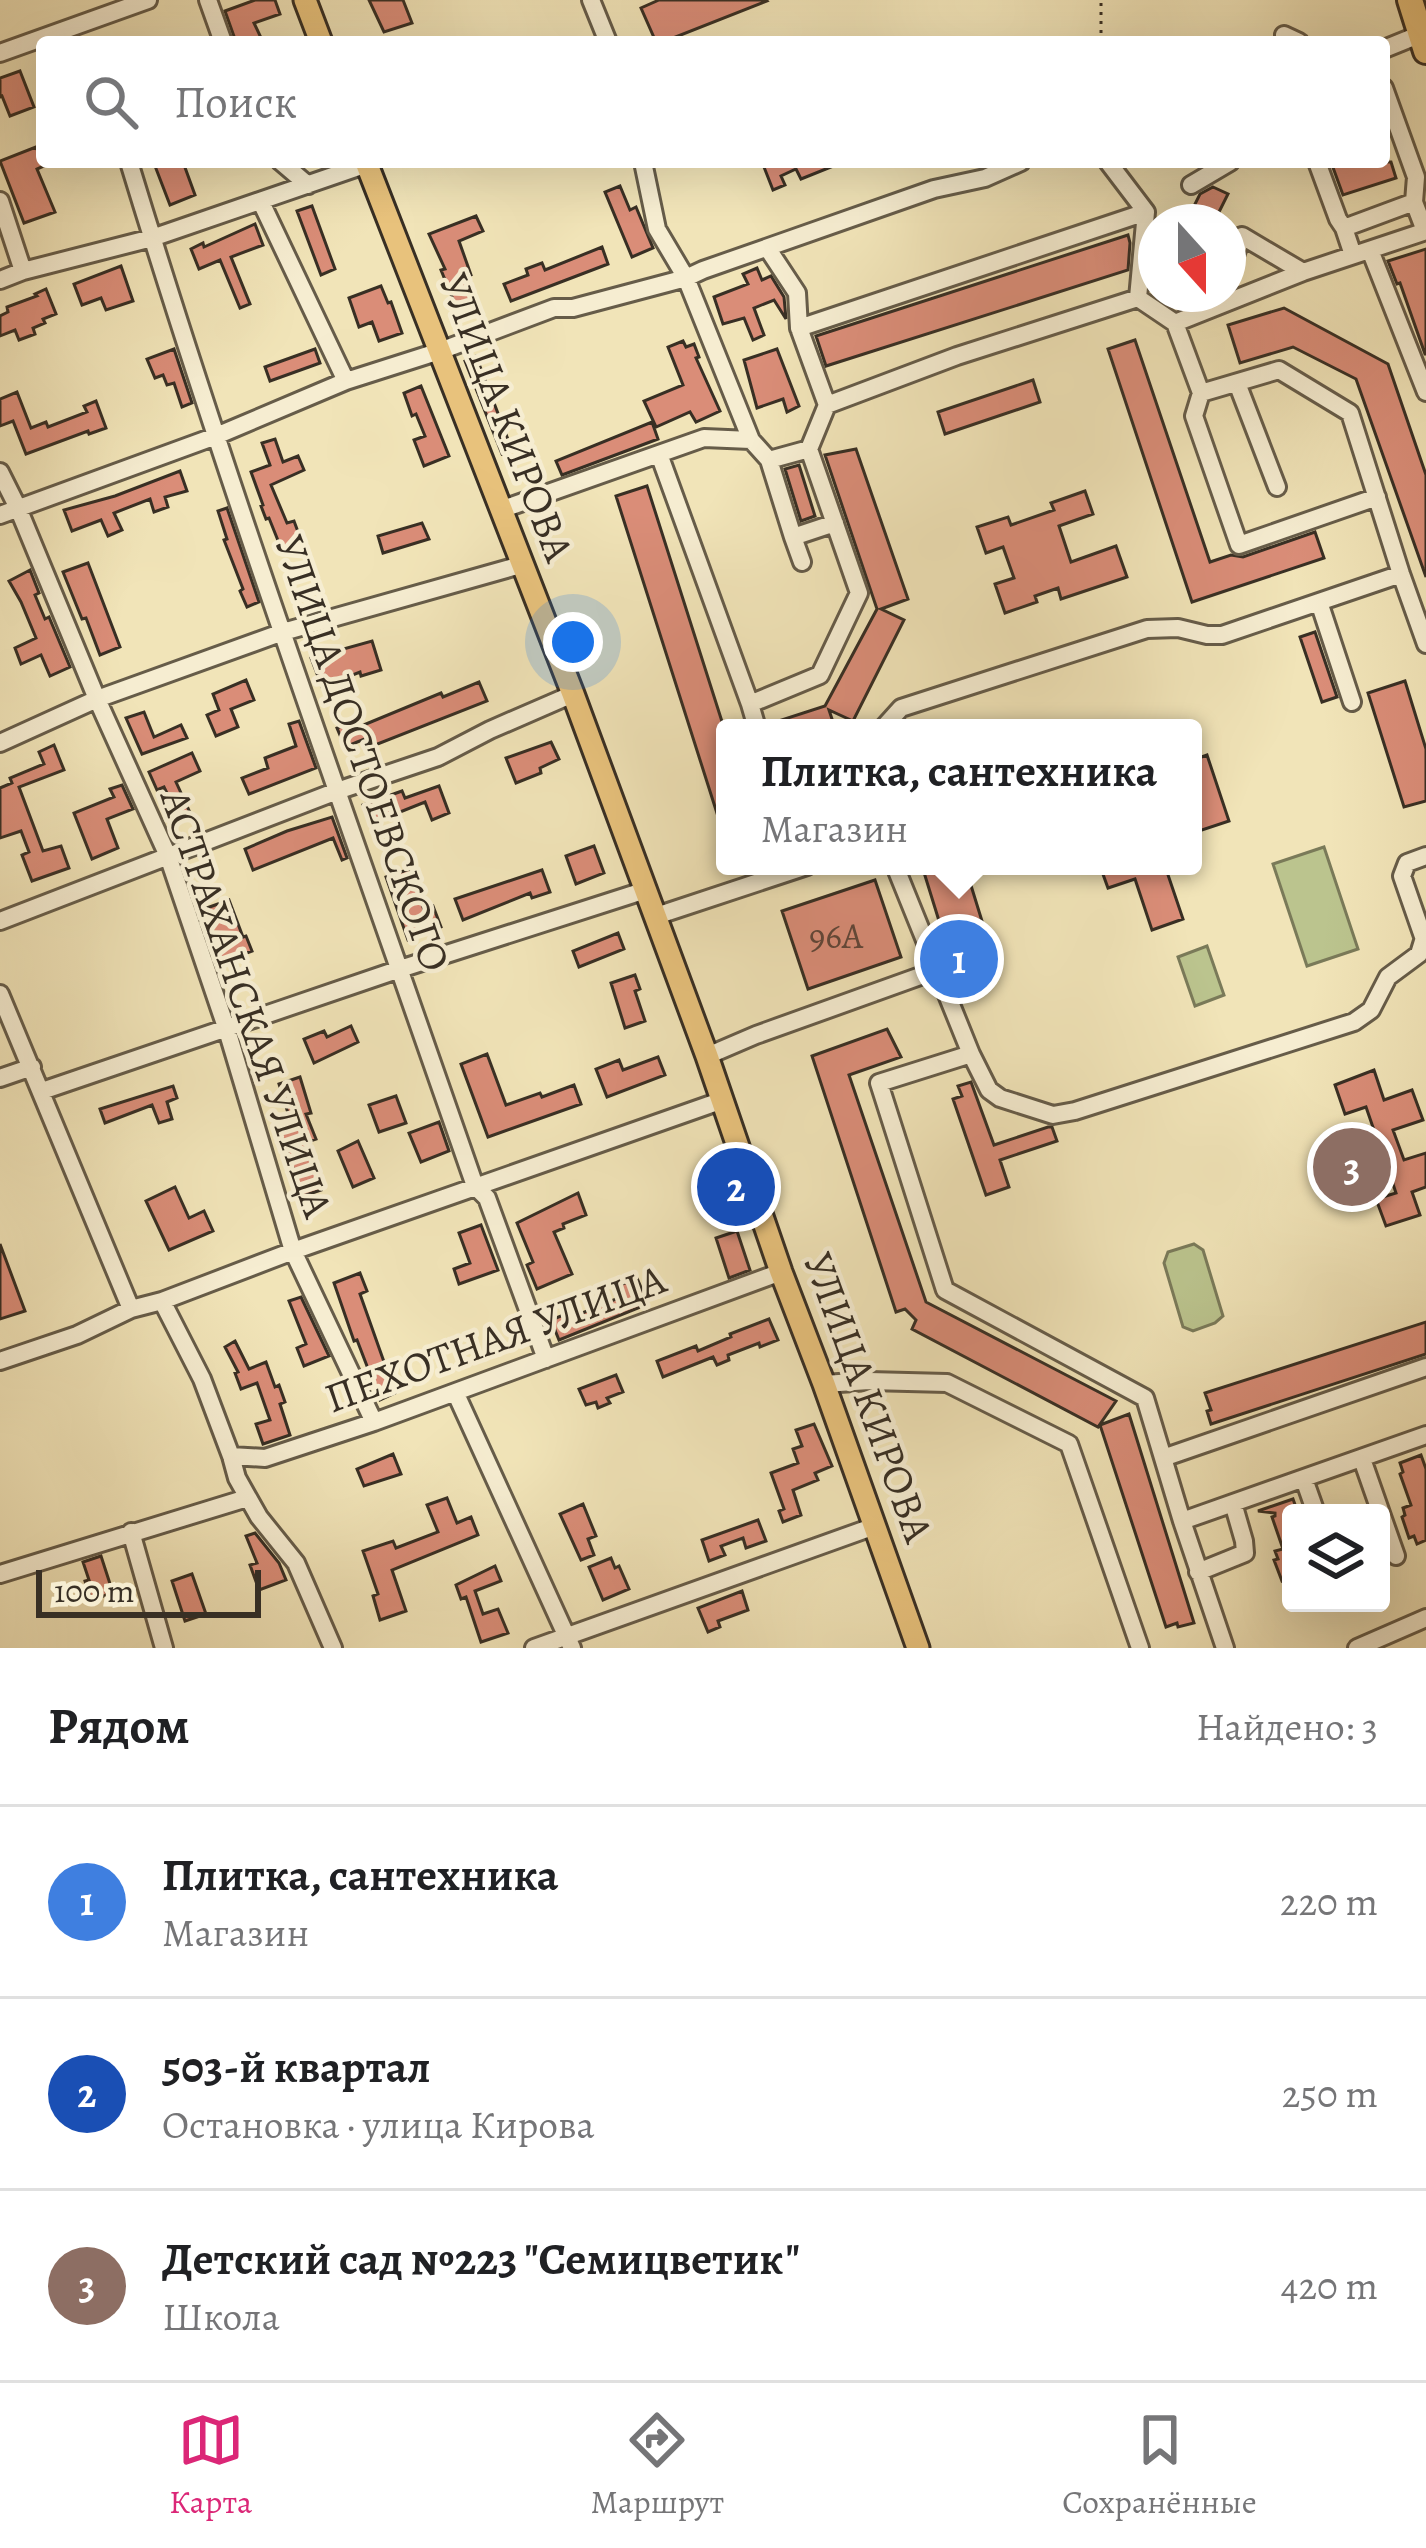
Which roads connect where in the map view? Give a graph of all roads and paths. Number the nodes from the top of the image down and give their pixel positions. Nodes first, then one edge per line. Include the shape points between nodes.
1 (148, 0) edge
2 (208, 0) edge
3 (305, 0) edge
4 (591, 0) edge
5 (1101, 0) edge
6 (1410, 0) edge
7 (86, 21) junction
8 (46, 36) edge
9 (90, 36) edge
10 (221, 36) edge
11 (319, 36) edge
12 (606, 36) edge
13 (1101, 36) edge
14 (36, 40) edge
15 (1423, 43) edge
16 (1390, 48) edge
17 (0, 53) edge
18 (1390, 105) edge
19 (131, 168) edge
20 (287, 168) edge
21 (355, 168) edge
22 (371, 168) edge
23 (644, 168) edge
24 (1008, 168) edge
25 (1113, 168) edge
26 (1220, 168) edge
27 (1319, 168) edge
28 (308, 185) junction
29 (1191, 185) dead end
30 (0, 200) edge
31 (262, 202) junction
32 (1414, 202) junction
33 (1140, 204) edge
34 (1138, 215) edge
35 (1344, 228) junction
36 (1426, 231) edge
37 (152, 238) junction
38 (1246, 238) edge
39 (768, 249) junction
40 (1362, 252) junction
41 (23, 271) junction
42 (1303, 272) junction
43 (686, 278) junction
44 (0, 280) edge
45 (1246, 291) edge
46 (1138, 298) edge
47 (1159, 312) edge
48 (1196, 312) edge
49 (1175, 323) junction
50 (799, 328) junction
51 (440, 351) junction
52 (346, 381) junction
53 (1237, 383) junction
54 (1426, 392) edge
55 (1201, 393) junction
56 (826, 405) junction
57 (216, 436) junction
58 (752, 440) junction
59 (809, 449) junction
60 (658, 454) junction
61 (770, 460) junction
62 (0, 472) edge
63 (1277, 487) dead end
64 (1377, 496) junction
65 (503, 509) junction
66 (9, 512) edge
67 (835, 523) junction
68 (794, 537) junction
69 (802, 562) dead end
70 (524, 564) junction
71 (1401, 574) junction
72 (1319, 602) junction
73 (283, 632) junction
74 (1426, 644) edge
75 (573, 694) junction
76 (97, 699) junction
77 (1352, 701) dead end
78 (750, 704) junction
79 (754, 719) edge
80 (893, 719) edge
81 (0, 743) edge
82 (337, 791) junction
83 (168, 856) junction
84 (1426, 856) edge
85 (780, 875) edge
86 (899, 875) edge
87 (646, 890) junction
88 (656, 916) junction
89 (0, 921) edge
90 (1424, 942) edge
91 (400, 969) junction
92 (937, 970) junction
93 (0, 994) edge
94 (227, 1030) junction
95 (971, 1054) junction
96 (707, 1056) junction
97 (32, 1067) junction
98 (0, 1078) edge
99 (42, 1091) junction
100 (723, 1100) junction
101 (475, 1186) junction
102 (293, 1251) junction
103 (781, 1272) junction
104 (162, 1301) junction
105 (131, 1309) junction
106 (545, 1359) junction
107 (0, 1361) edge
108 (1426, 1367) edge
109 (824, 1384) junction
110 (456, 1394) junction
111 (374, 1422) junction
112 (1426, 1436) edge
113 (231, 1456) junction
114 (1163, 1458) junction
115 (1362, 1459) junction
116 (1304, 1479) junction
117 (247, 1498) junction
118 (1233, 1503) junction
119 (1313, 1504) edge
120 (1182, 1521) junction
121 (875, 1526) junction
122 (130, 1532) junction
123 (1396, 1556) dead end
124 (1198, 1571) junction
125 (0, 1574) edge
126 (1426, 1618) edge
127 (569, 1642) edge
128 (1368, 1646) edge
129 (164, 1648) edge
130 (333, 1648) edge
131 (534, 1648) edge
132 (918, 1648) edge
133 (1140, 1648) edge
134 (1225, 1648) edge

1 - 7 street
2 - 10 street
3 - 11 main road
4 - 12 street
5 - 13 path
6 - 15 highway
7 - 8 street
7 - 9 street
14 - 17 street
15 - 16 street
18 - 32 street via 1416,177
19 - 37 street, УЛИЦА ДОСТОЕВСКОГО
20 - 28 street
21 - 28 street
22 - 51 main road, УЛИЦА КИРОВА
23 - 43 street via 657,229
24 - 39 street
25 - 33 street
26 - 29 street
27 - 35 street
28 - 31 street
30 - 41 street
31 - 37 street
31 - 52 street
32 - 35 street
32 - 36 street
34 - 50 street
35 - 40 street
36 - 40 street
37 - 41 street
37 - 57 street, УЛИЦА ДОСТОЕВСКОГО
38 - 42 street
39 - 43 street
39 - 50 street via 796,293
40 - 42 street
40 - 54 street
41 - 44 street
42 - 45 street
43 - 51 street via 554,308
43 - 58 street
46 - 56 street
47 - 49 street
48 - 49 street
49 - 55 street
50 - 56 street
51 - 52 street
51 - 65 main road, УЛИЦА КИРОВА
52 - 57 street
53 - 55 street
53 - 63 street
53 - 64 street via 1279,370 1350,413
55 - 64 street via 1194,416 1239,545
56 - 59 street
57 - 66 street
57 - 73 street, УЛИЦА ДОСТОЕВСКОГО
58 - 60 street via 704,438
58 - 61 street
59 - 61 street
59 - 67 street
60 - 65 street
60 - 78 street
61 - 68 street
62 - 66 street, АСТРАХАНСКАЯ УЛИЦА
64 - 71 street
65 - 70 main road, УЛИЦА КИРОВА
66 - 76 street, АСТРАХАНСКАЯ УЛИЦА
67 - 68 street
67 - 78 street via 859,593 820,674
68 - 69 street
70 - 73 street
70 - 75 main road, УЛИЦА КИРОВА
71 - 72 street
71 - 74 street
72 - 77 street
72 - 80 street via 1222,635 1147,628 901,708
73 - 76 street
73 - 82 street, УЛИЦА ДОСТОЕВСКОГО
75 - 82 street via 438,757
75 - 87 main road, УЛИЦА КИРОВА
76 - 81 street
76 - 83 street, АСТРАХАНСКАЯ УЛИЦА
78 - 79 street
82 - 83 street
82 - 91 street, УЛИЦА ДОСТОЕВСКОГО
83 - 89 street
83 - 94 street, АСТРАХАНСКАЯ УЛИЦА
84 - 90 street via 1407,863 1402,876
85 - 88 street
86 - 92 street
87 - 88 main road, УЛИЦА КИРОВА
87 - 91 street
88 - 96 main road, УЛИЦА КИРОВА
90 - 95 street via 1354,1022 1075,1111 1053,1115 1000,1098
91 - 94 street
91 - 101 street, УЛИЦА ДОСТОЕВСКОГО
92 - 95 street
92 - 96 street
93 - 97 street
94 - 99 street
94 - 102 street, АСТРАХАНСКАЯ УЛИЦА
95 - 114 street via 880,1083 945,1290 1145,1398
96 - 100 main road, УЛИЦА КИРОВА
97 - 98 street
97 - 99 street
99 - 105 street
100 - 101 street
100 - 103 main road, УЛИЦА КИРОВА
101 - 102 street
101 - 106 street, УЛИЦА ДОСТОЕВСКОГО via 487,1198
102 - 104 street
102 - 111 street, АСТРАХАНСКАЯ УЛИЦА
103 - 106 street, ПЕХОТНАЯ УЛИЦА
103 - 109 main road, УЛИЦА КИРОВА
104 - 105 street
104 - 113 street
105 - 107 street
106 - 110 street, ПЕХОТНАЯ УЛИЦА
108 - 114 street
109 - 121 main road, УЛИЦА КИРОВА
109 - 133 street via 947,1383 1069,1444
110 - 111 street, ПЕХОТНАЯ УЛИЦА
110 - 127 street
111 - 113 street, ПЕХОТНАЯ УЛИЦА via 265,1458
112 - 115 street
113 - 117 street
114 - 120 street
115 - 116 street
115 - 123 street
116 - 118 street
116 - 119 street
117 - 122 street
117 - 130 street via 296,1564
118 - 120 street
118 - 124 street via 1245,1553
120 - 124 street
121 - 127 street
121 - 132 main road, УЛИЦА КИРОВА
122 - 125 street
122 - 129 street
124 - 134 street
126 - 128 street
127 - 131 street

